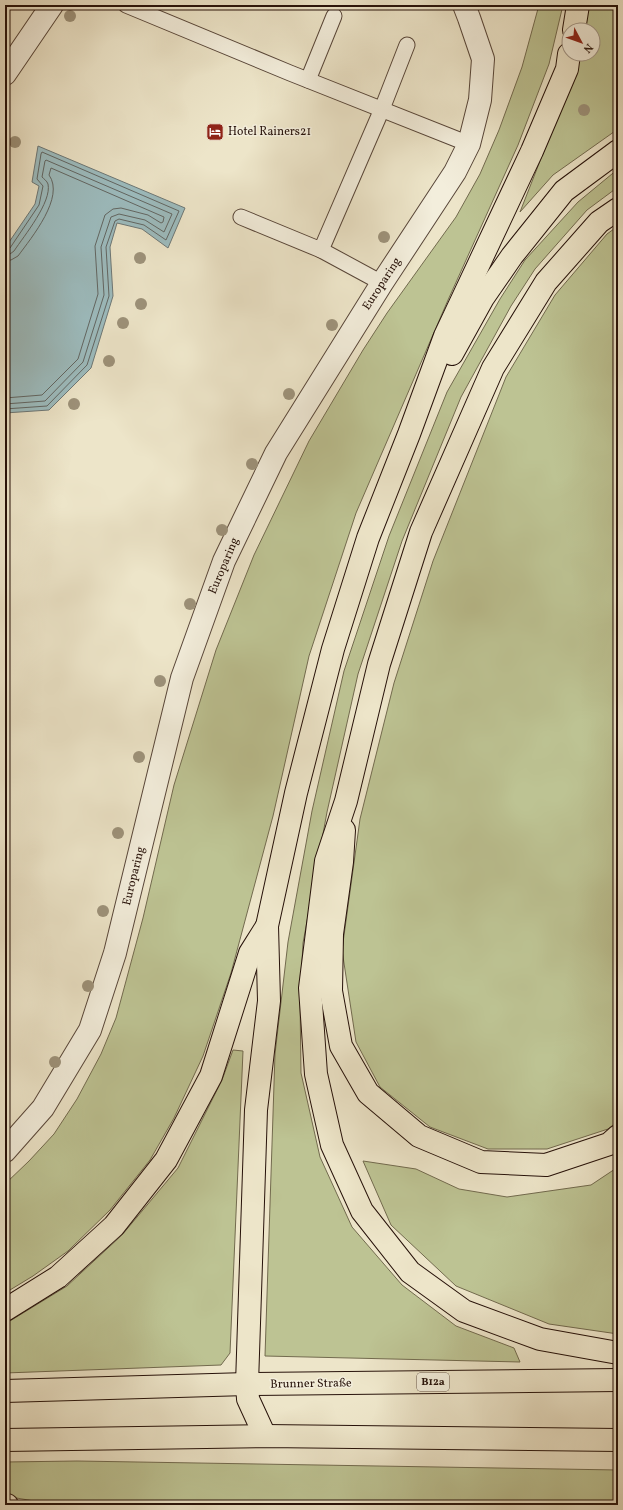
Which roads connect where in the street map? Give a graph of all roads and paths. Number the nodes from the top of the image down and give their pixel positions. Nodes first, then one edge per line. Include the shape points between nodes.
1 (52, 5) edge
2 (126, 5) edge
3 (464, 5) edge
4 (578, 5) edge
5 (334, 16) dead end
6 (575, 22) edge
7 (407, 45) dead end
8 (568, 62) edge
9 (5, 74) edge
10 (308, 80) junction
11 (382, 109) junction
12 (470, 144) junction
13 (618, 151) edge
14 (618, 208) edge
15 (241, 217) dead end
16 (321, 250) junction
17 (382, 283) junction
18 (409, 434) junction
19 (346, 801) junction
20 (268, 926) junction
21 (618, 1136) edge
22 (5, 1151) edge
23 (5, 1310) edge
24 (618, 1353) edge
25 (618, 1380) edge
26 (247, 1384) junction
27 (5, 1391) edge
28 (265, 1436) junction
29 (5, 1440) edge
30 (618, 1440) edge

1 - 9 street
2 - 10 lane
3 - 12 street, Europaring via 483,59 480,100
4 - 6 main road
5 - 10 lane
7 - 11 lane
8 - 18 main road via 532,151 445,336
10 - 11 lane
11 - 12 lane
11 - 16 lane
12 - 17 street, Europaring via 455,172
13 - 18 main road via 564,191 512,256 483,298
14 - 19 main road via 599,222 546,282 493,368 421,532 380,664
15 - 16 lane
16 - 17 lane
17 - 22 street, Europaring via 276,453 224,561 182,678 115,954 90,1030 44,1108
18 - 20 main road via 368,538 333,650 296,793
19 - 21 main road via 342,862 332,934 331,992 341,1046 368,1093 419,1136 481,1162 546,1165 609,1144
19 - 24 main road via 326,861 310,988 316,1074 332,1145 362,1211 410,1272 464,1311 540,1339
20 - 23 main road via 250,953 211,1076 166,1160 114,1226 58,1277
20 - 26 main road via 269,1001 256,1110
25 - 26 main road, Brunner Straße / B12a
26 - 27 main road, Brunner Straße / B12a
26 - 28 main road via 248,1399
28 - 29 main road
28 - 30 main road

